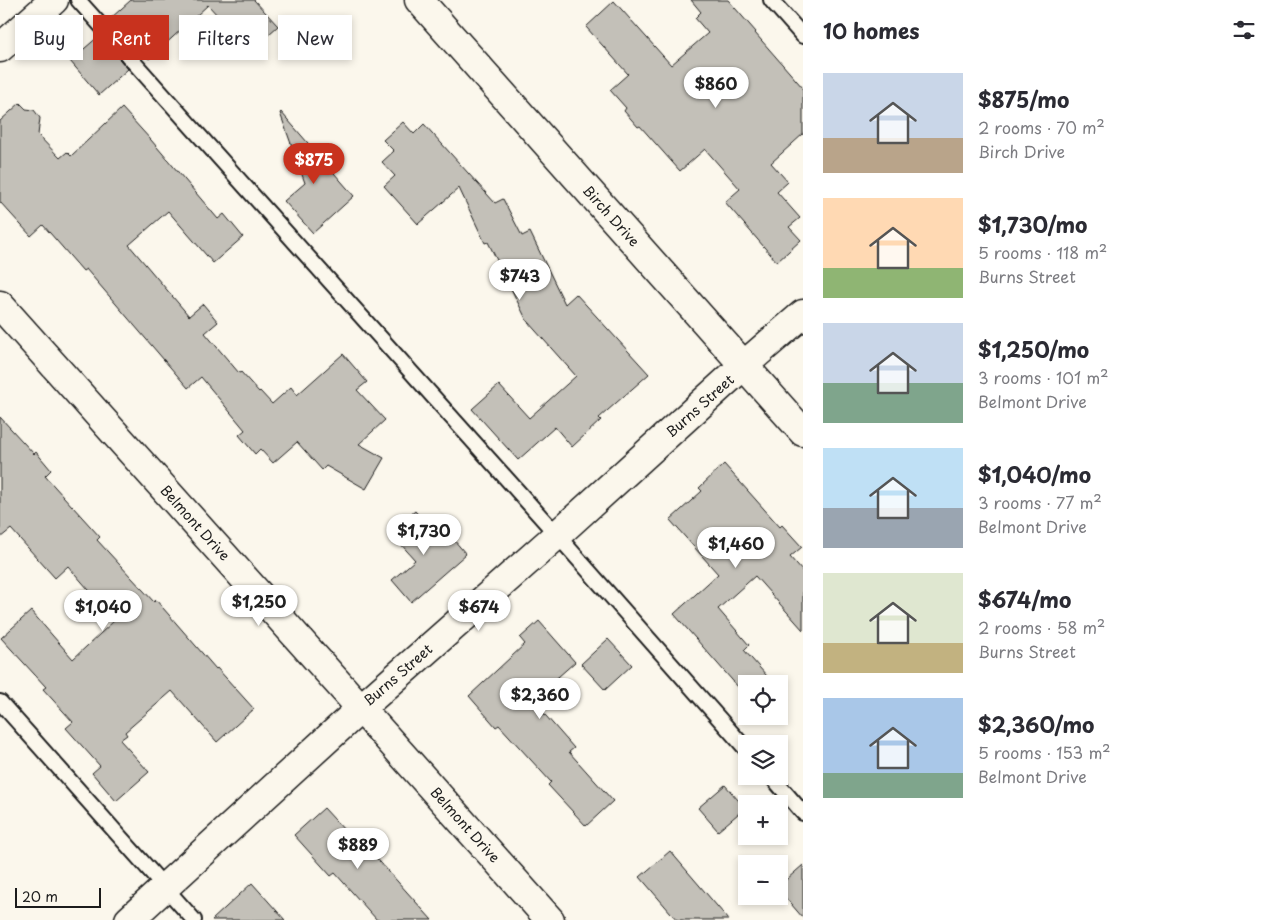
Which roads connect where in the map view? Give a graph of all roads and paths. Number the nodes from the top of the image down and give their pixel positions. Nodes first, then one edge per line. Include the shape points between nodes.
1 (54, 0) edge
2 (78, 0) edge
3 (418, 0) edge
4 (771, 0) edge
5 (803, 36) edge
6 (0, 48) edge
7 (0, 305) edge
8 (803, 314) edge
9 (744, 365) junction
10 (803, 432) edge
11 (557, 535) junction
12 (0, 702) edge
13 (360, 709) junction
14 (738, 740) edge
15 (779, 785) edge
16 (803, 813) edge
17 (166, 888) junction
18 (129, 920) edge
19 (194, 920) edge
20 (550, 920) edge

1 - 6 street
2 - 11 lane
3 - 9 street, Birch Drive
4 - 5 lane
7 - 13 street, Belmont Drive
8 - 9 street, Burns Street
9 - 10 street, Birch Drive
9 - 11 street, Burns Street
11 - 13 street, Burns Street
11 - 14 lane
12 - 17 lane
13 - 17 street, Burns Street
13 - 20 street, Belmont Drive
15 - 16 lane
17 - 18 street, Burns Street
17 - 19 lane

